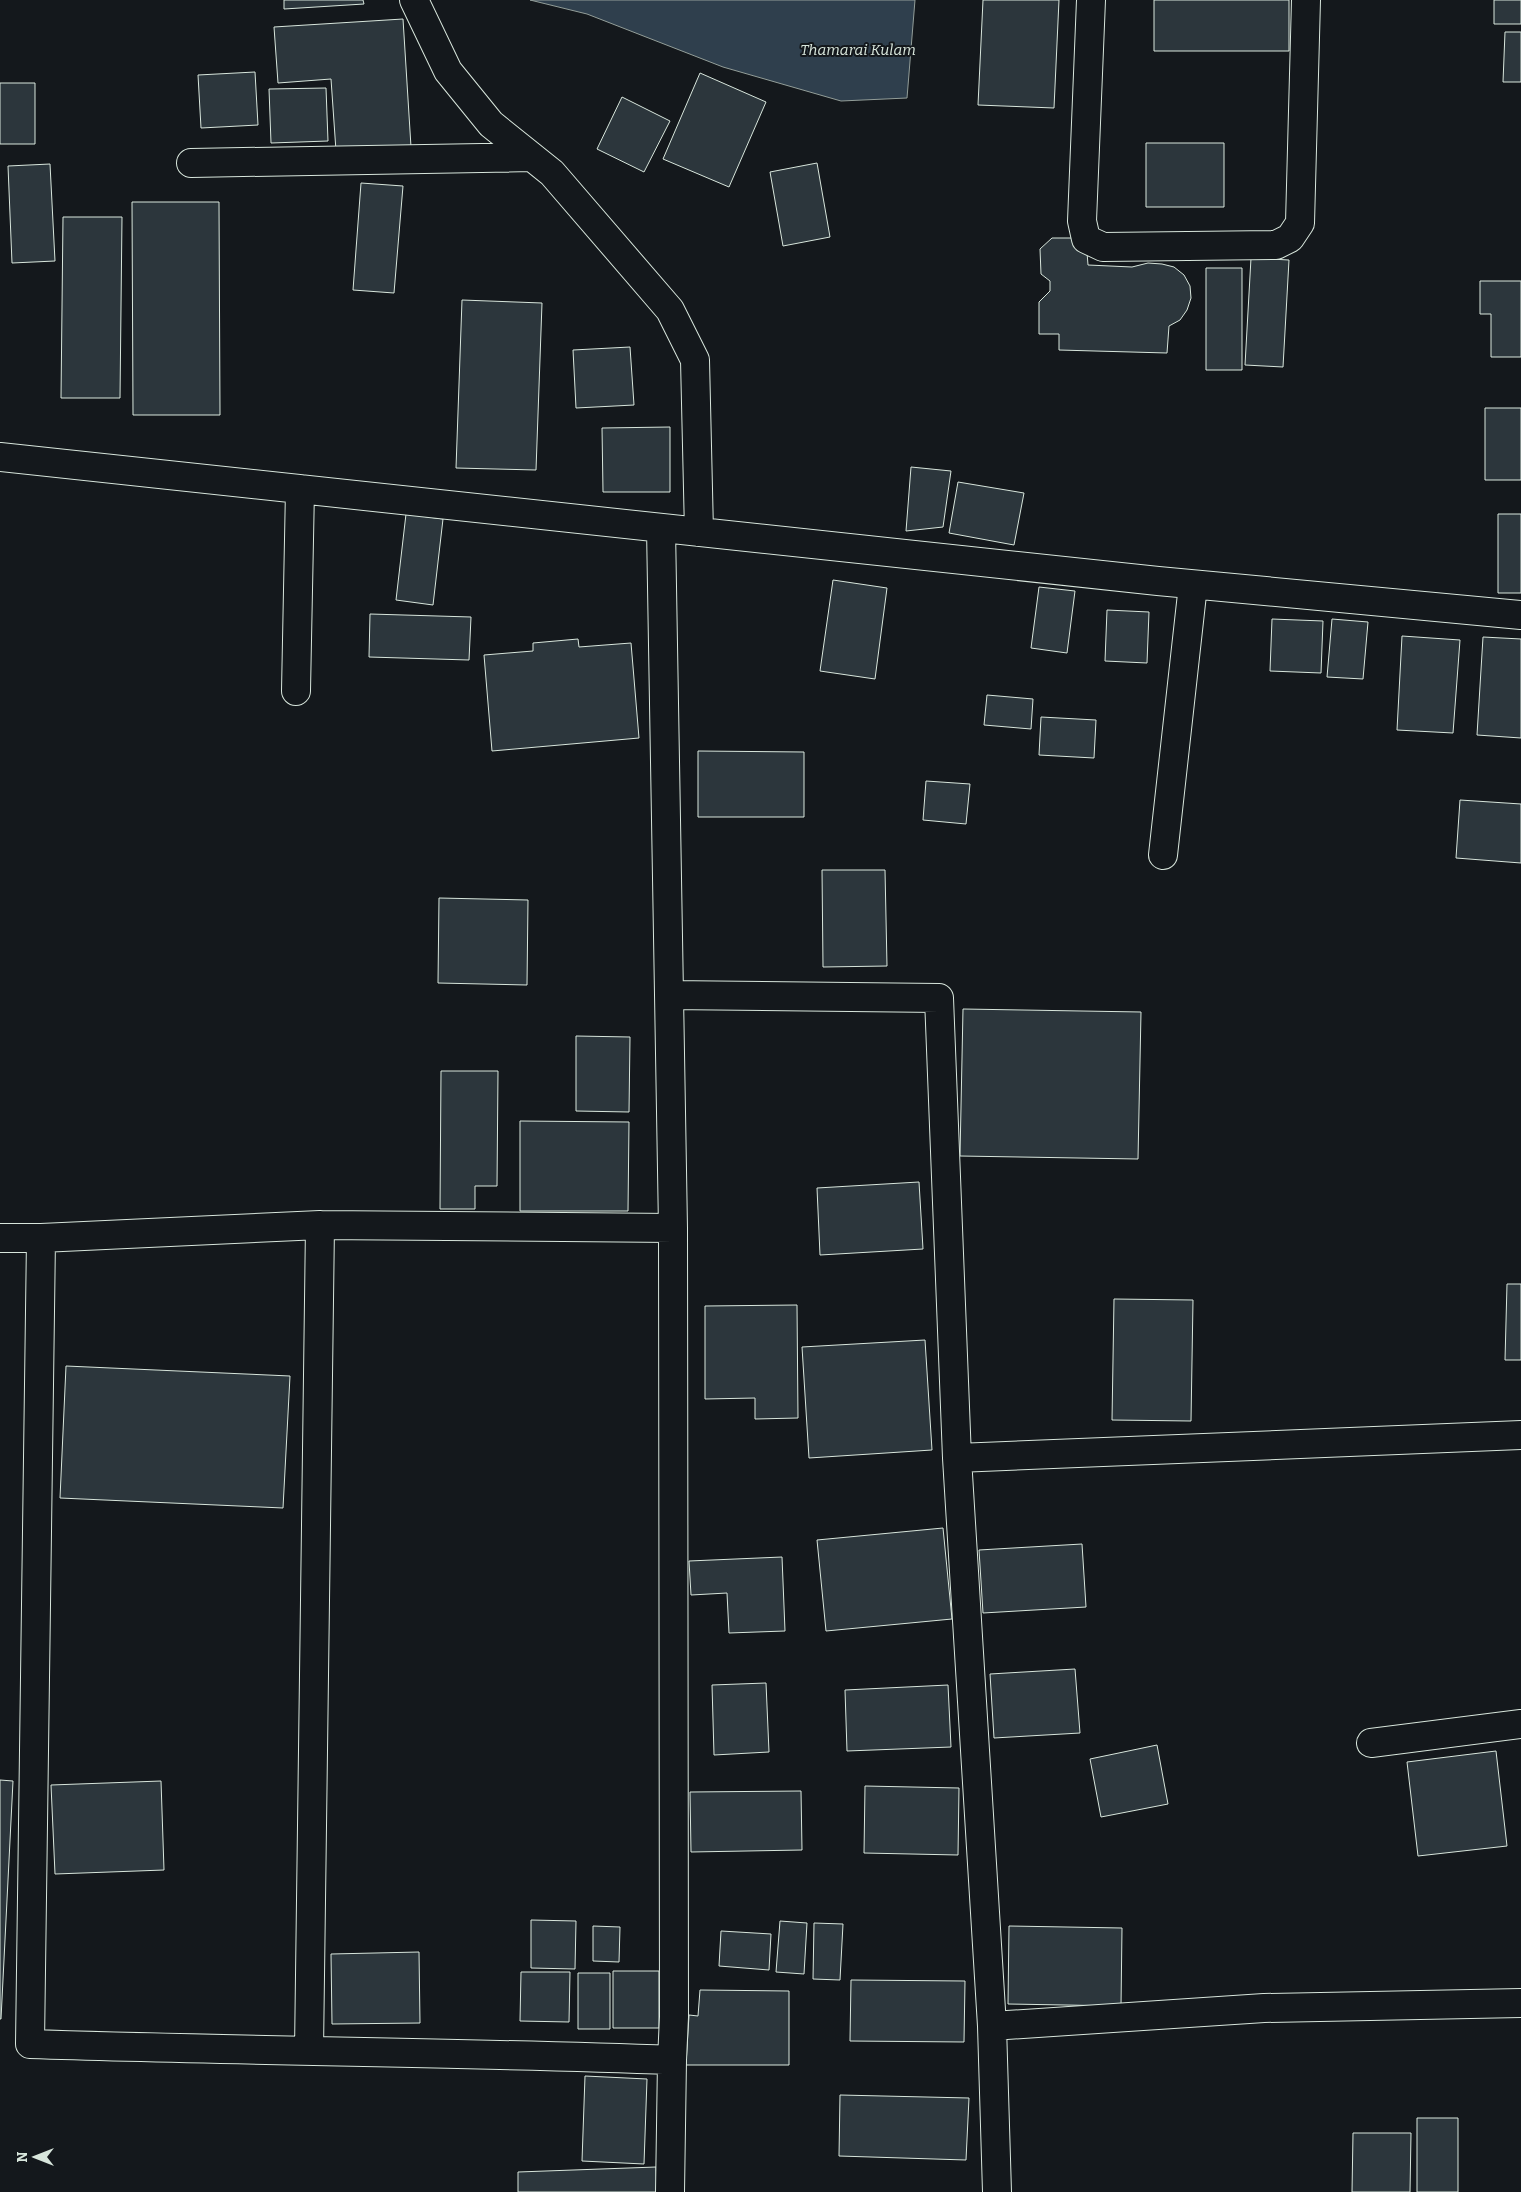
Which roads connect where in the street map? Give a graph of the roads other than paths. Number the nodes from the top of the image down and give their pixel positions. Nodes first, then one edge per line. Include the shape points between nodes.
1 (414, 0) edge
2 (1091, 0) edge
3 (1306, 0) edge
4 (532, 157) junction
5 (191, 163) dead end
6 (0, 457) edge
7 (300, 489) junction
8 (661, 528) junction
9 (699, 532) junction
10 (1193, 585) junction
11 (1521, 615) edge
12 (296, 691) dead end
13 (1163, 855) dead end
14 (669, 995) junction
15 (320, 1226) junction
16 (673, 1228) junction
17 (0, 1238) edge
18 (41, 1238) junction
19 (1521, 1436) edge
20 (957, 1458) junction
21 (1521, 1724) edge
22 (1371, 1744) dead end
23 (1521, 2003) edge
24 (992, 2026) junction
25 (309, 2051) junction
26 (672, 2060) junction
27 (670, 2192) edge
28 (997, 2192) edge

1 - 4 street via 448,71 491,124
2 - 3 street via 1082,222 1086,239 1103,247 1276,245 1290,238 1300,224
4 - 5 street
4 - 9 street via 552,173 670,310 695,360
6 - 7 street
7 - 8 street
7 - 12 street
8 - 9 street
8 - 14 street
9 - 10 street
10 - 11 street
10 - 13 street
14 - 16 street
14 - 20 street via 939,998
15 - 16 street
15 - 18 street
15 - 25 street
16 - 26 street
17 - 18 street
18 - 25 street via 30,2044
19 - 20 street
20 - 24 street
21 - 22 street
23 - 24 street via 1264,2008
24 - 28 street
25 - 26 street
26 - 27 street

